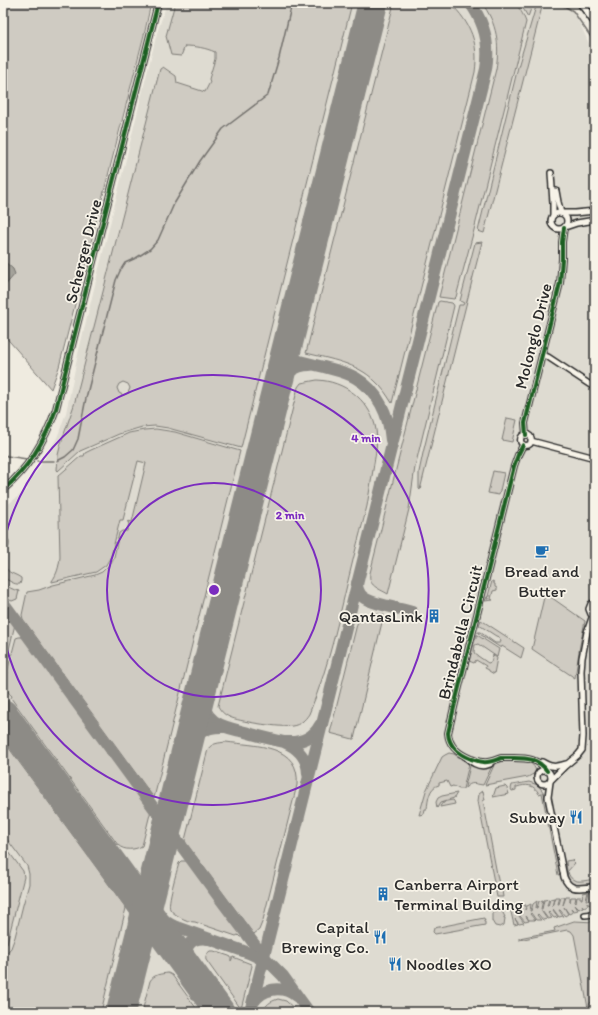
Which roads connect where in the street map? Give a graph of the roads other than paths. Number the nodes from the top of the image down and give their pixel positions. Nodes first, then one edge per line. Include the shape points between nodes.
1 (158, 3) edge
2 (581, 3) edge
3 (595, 22) edge
4 (551, 172) dead end
5 (556, 191) dead end
6 (595, 211) edge
7 (562, 213) junction
8 (553, 215) junction
9 (595, 220) edge
10 (564, 227) junction
11 (557, 229) junction
12 (562, 242) junction
13 (542, 355) junction
14 (595, 388) edge
15 (526, 434) junction
16 (531, 441) junction
17 (523, 445) junction
18 (595, 458) edge
19 (3, 490) edge
20 (595, 602) edge
21 (594, 615) edge
22 (529, 759) junction
23 (567, 764) junction
24 (547, 771) junction
25 (538, 773) junction
26 (550, 781) junction
27 (540, 784) junction
28 (548, 796) junction
29 (594, 887) edge
30 (595, 914) edge
31 (585, 915) dead end

1 - 19 street, Scherger Drive via 50,425 33,458 17,478
2 - 3 main road
4 - 8 street
5 - 7 street
6 - 7 street
7 - 8 street
7 - 10 street via 567,219
8 - 11 street via 551,222
9 - 10 street
10 - 11 street
10 - 12 street, Molonglo Drive
11 - 12 street, Molonglo Drive
12 - 13 street, Molonglo Drive via 560,284
13 - 14 street
13 - 15 street, Molonglo Drive via 525,423
15 - 16 street via 530,436
15 - 17 street via 521,438
16 - 17 street
16 - 18 street
17 - 22 street, Brindabella Circuit via 513,471 448,733 453,748 480,766 503,758
20 - 21 street via 589,607 589,611
21 - 23 street via 588,629 582,658 582,747 579,755
22 - 23 street via 552,767
22 - 24 street, Brindabella Circuit via 539,762
22 - 25 street via 536,766
23 - 24 street via 554,771
23 - 26 street
24 - 25 street
24 - 26 street via 551,775
25 - 27 street via 537,779
26 - 27 street
26 - 28 street
27 - 28 street
28 - 29 street via 567,884 576,888
30 - 31 street

